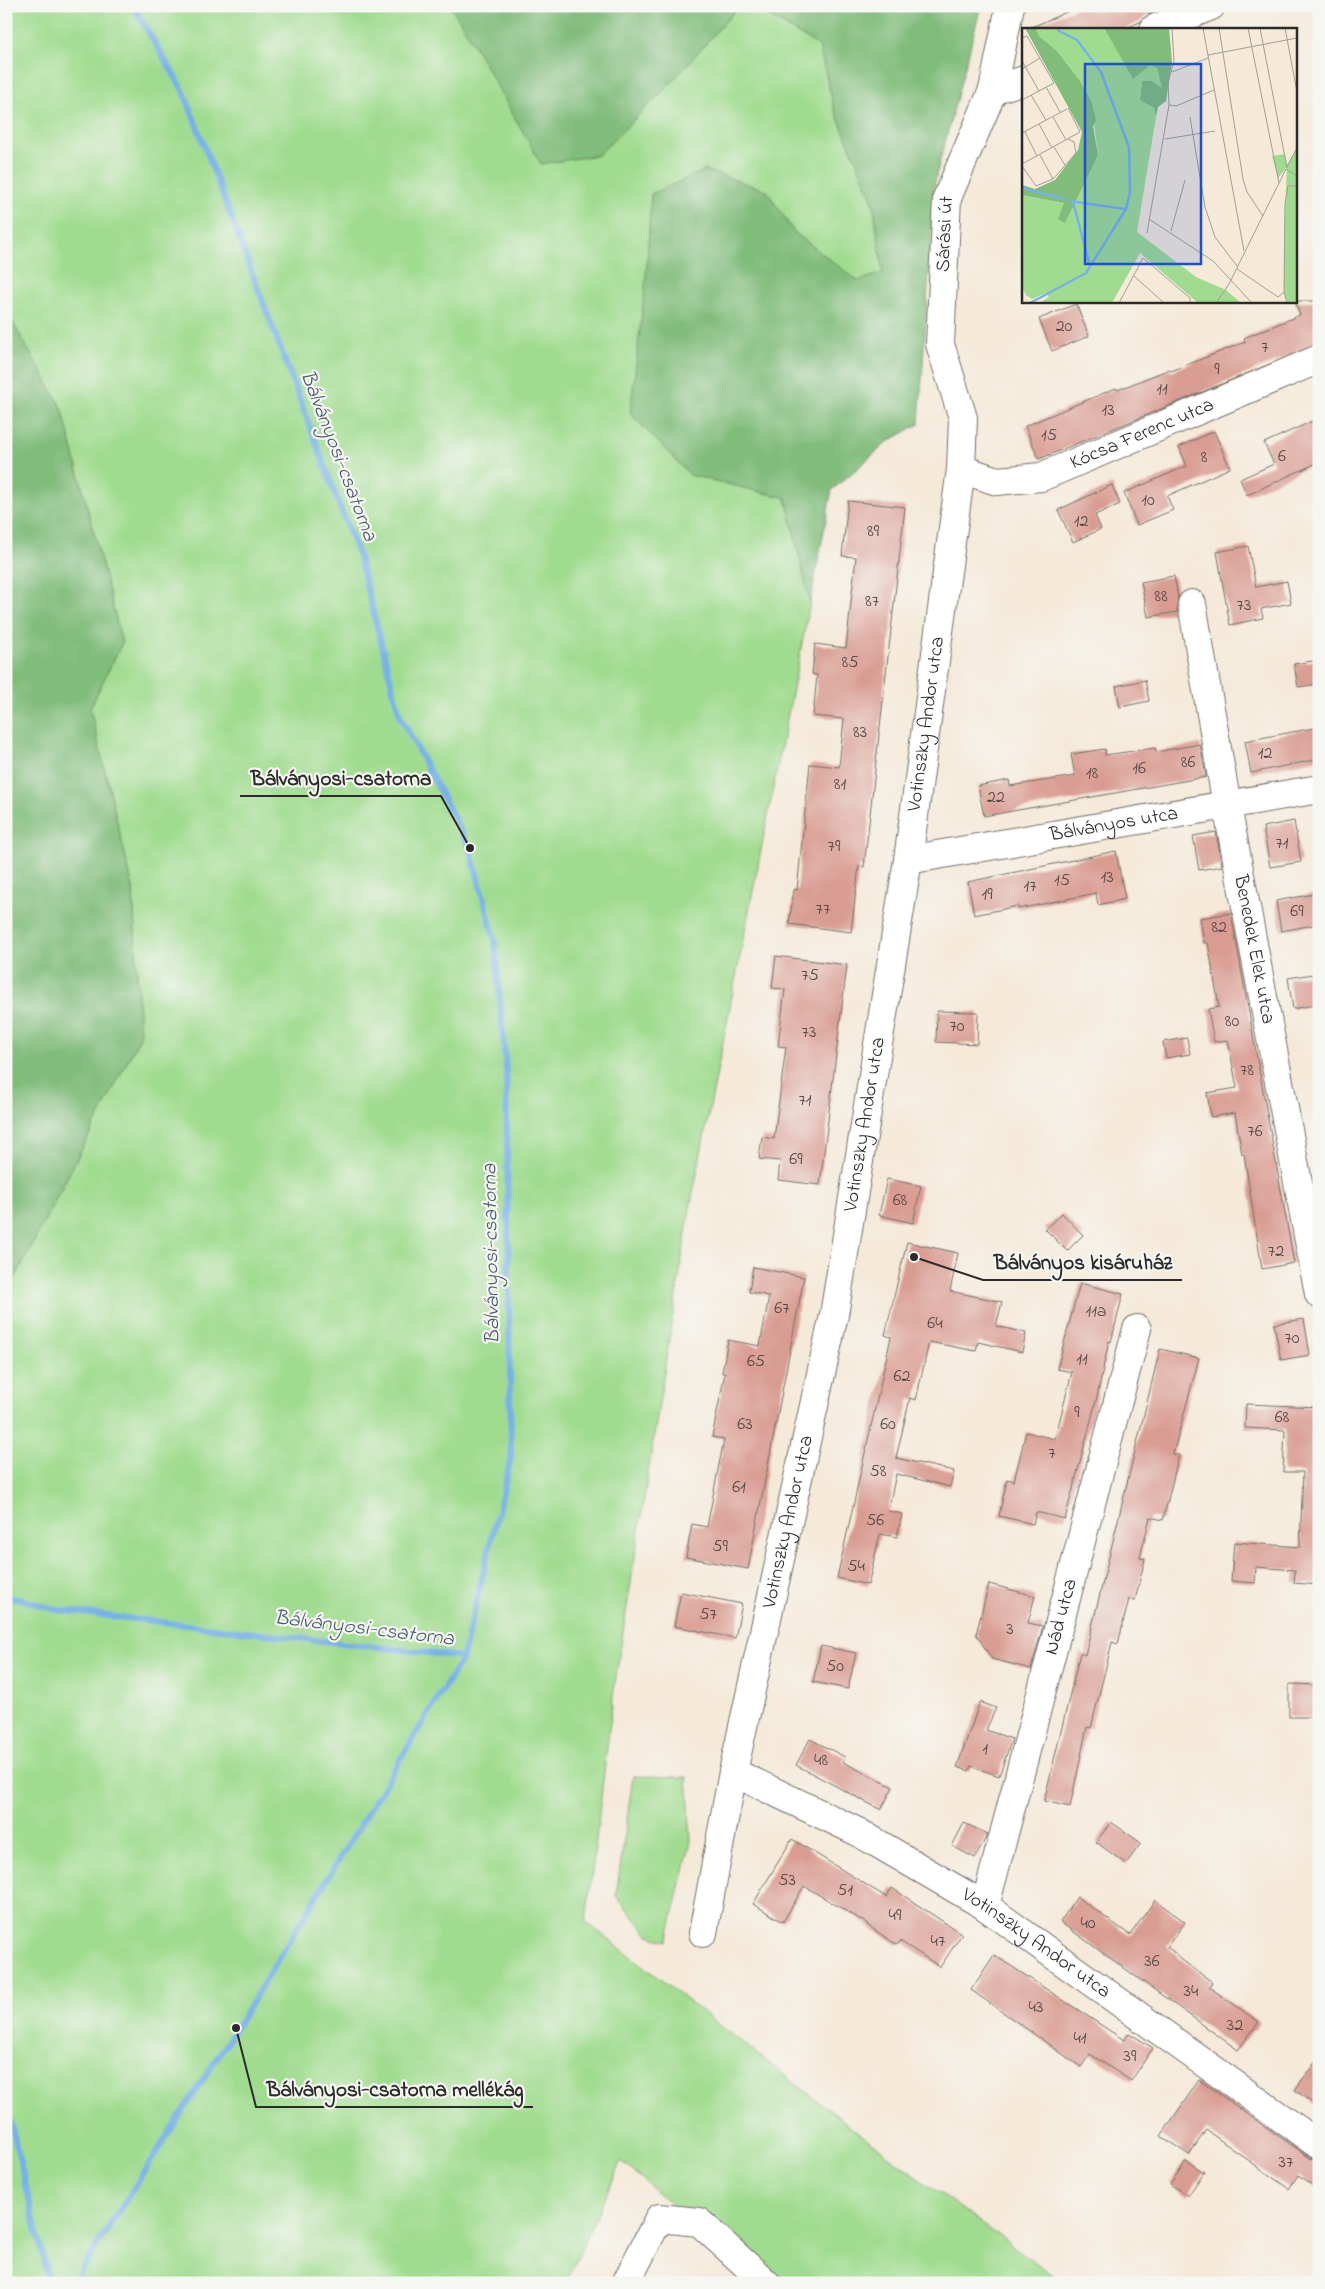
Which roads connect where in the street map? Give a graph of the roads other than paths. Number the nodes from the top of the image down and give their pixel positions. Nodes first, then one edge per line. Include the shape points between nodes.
1 (1010, 6) edge
2 (1211, 6) edge
3 (1156, 28) edge
4 (1022, 81) edge
5 (994, 90) junction
6 (1319, 359) edge
7 (961, 469) junction
8 (1192, 604) dead end
9 (1319, 789) edge
10 (1228, 806) junction
11 (908, 860) junction
12 (1319, 1294) edge
13 (1137, 1329) dead end
14 (733, 1772) junction
15 (985, 1906) junction
16 (704, 1933) dead end
17 (1319, 2145) edge
18 (626, 2283) edge
19 (766, 2283) edge

1 - 5 street, Sárási út
2 - 3 street
4 - 5 street
5 - 7 street, Sárási út via 947,198 940,344 963,418
6 - 7 street, Kócsa Ferenc utca via 1041,477 997,481
7 - 11 street, Votinszky Andor utca
8 - 10 street, Benedek Elek utca
9 - 10 street, Bálványos utca
10 - 11 street, Bálványos utca
10 - 12 street, Benedek Elek utca
11 - 14 street, Votinszky Andor utca via 834,1315
13 - 15 street, Nád utca
14 - 15 street, Votinszky Andor utca via 858,1832
14 - 16 street, Votinszky Andor utca
15 - 17 street, Votinszky Andor utca
18 - 19 street via 660,2218 699,2222

